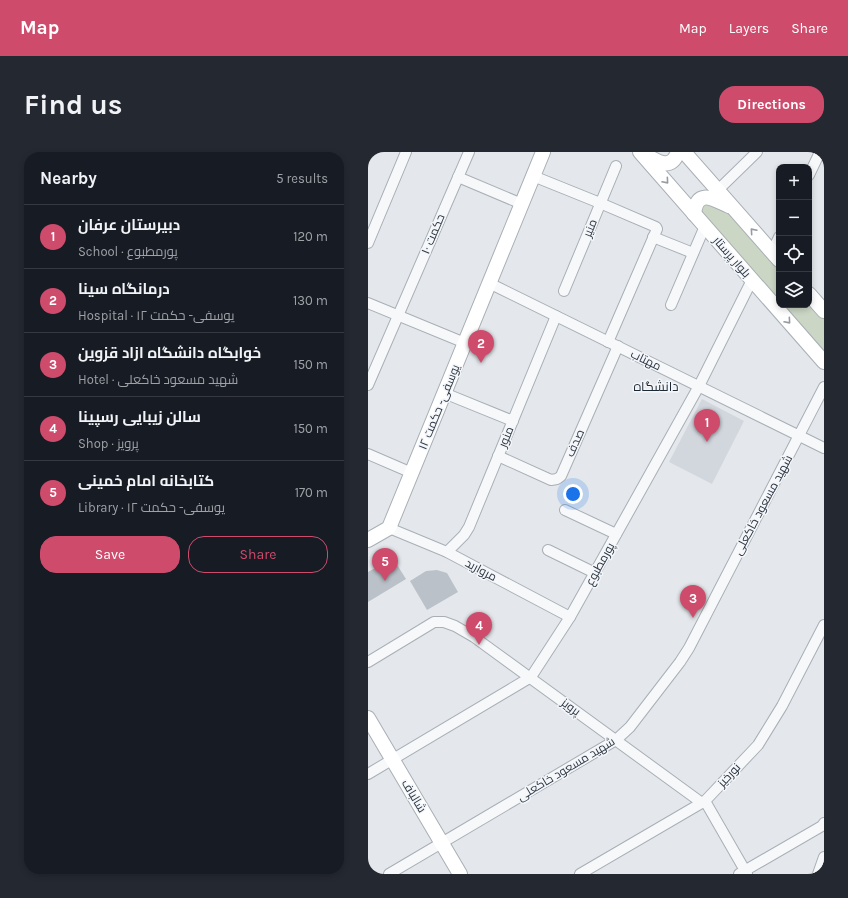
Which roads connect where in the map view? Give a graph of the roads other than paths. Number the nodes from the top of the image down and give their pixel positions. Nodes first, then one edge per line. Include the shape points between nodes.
1 (406, 152) edge
2 (469, 152) edge
3 (543, 152) edge
4 (640, 152) edge
5 (678, 152) edge
6 (684, 152) edge
7 (757, 152) edge
8 (819, 155) edge
9 (616, 166) dead end
10 (812, 169) edge
11 (533, 176) junction
12 (458, 177) junction
13 (718, 190) junction
14 (600, 203) junction
15 (522, 204) junction
16 (733, 208) junction
17 (694, 214) junction
18 (705, 226) junction
19 (655, 232) junction
20 (368, 243) edge
21 (693, 253) junction
22 (775, 256) edge
23 (752, 280) junction
24 (489, 283) junction
25 (564, 291) dead end
26 (812, 297) edge
27 (368, 303) edge
28 (671, 305) dead end
29 (824, 311) edge
30 (398, 315) junction
31 (556, 316) junction
32 (465, 343) junction
33 (613, 344) junction
34 (824, 362) edge
35 (368, 385) edge
36 (699, 386) junction
37 (824, 387) edge
38 (444, 393) junction
39 (513, 421) junction
40 (800, 436) junction
41 (824, 448) edge
42 (368, 454) edge
43 (498, 456) junction
44 (412, 473) junction
45 (565, 510) dead end
46 (389, 528) junction
47 (616, 534) junction
48 (368, 540) edge
49 (548, 550) dead end
50 (447, 552) junction
51 (595, 573) junction
52 (570, 617) junction
53 (824, 624) edge
54 (368, 662) edge
55 (531, 677) junction
56 (368, 718) edge
57 (616, 740) junction
58 (392, 759) junction
59 (368, 774) edge
60 (703, 802) junction
61 (824, 822) edge
62 (442, 843) junction
63 (824, 857) edge
64 (744, 873) edge
65 (389, 874) edge
66 (460, 874) edge
67 (580, 874) edge
68 (817, 874) edge

1 - 20 street
2 - 12 street, حکمت ۱۰
3 - 11 street, یوسفی- حکمت ۱۲
4 - 5 street via 665,164 673,160
4 -> 17 street, بلوار پرستار
6 - 13 street
7 - 13 street
8 - 10 street
9 - 14 street, منیر
11 - 14 street
11 - 15 street, یوسفی- حکمت ۱۲
12 - 15 street
12 - 30 street, حکمت ۱۰
13 - 16 street
14 - 19 street
14 - 25 street, منیر
15 - 24 street, یوسفی- حکمت ۱۲
16 - 17 street via 706,197 696,203
22 -> 16 street
17 - 18 street, بلوار پرستار
18 - 21 street
18 - 23 street, بلوار پرستار
19 - 21 street
19 - 33 street, صدف
21 - 28 street
23 -> 34 street, بلوار پرستار
23 - 36 street, پورمطبوع
24 - 31 street, مهتاب
24 - 32 street, یوسفی- حکمت ۱۲
26 - 29 street
27 - 30 street
30 - 32 street
30 - 35 street, حکمت ۱۰
31 - 33 street, مهتاب
31 - 39 street, منور
32 - 38 street, یوسفی- حکمت ۱۲
33 - 36 street, مهتاب
33 - 43 street, صدف via 561,476 551,480
36 - 40 street, مهتاب
36 - 47 street, پورمطبوع
37 - 40 street, شهید مسعود خاکعلی
38 - 39 street
38 - 44 street, یوسفی- حکمت ۱۲
39 - 43 street, منور
40 - 41 street, مهتاب
40 - 57 street, شهید مسعود خاکعلی via 689,648 630,727
42 - 44 street
43 - 50 street, منور via 469,527
44 - 46 street, یوسفی- حکمت ۱۲
45 - 47 street
46 - 48 street
46 - 50 street, مروارید
47 - 51 street, پورمطبوع
49 - 51 street
50 - 52 street, مروارید
51 - 52 street, پورمطبوع
52 - 55 street, پورمطبوع
53 - 60 street, نورخیز via 782,706 758,745
54 - 55 street, پرویز via 434,622 444,622 468,633
55 - 57 street, پرویز
55 - 58 street, پورمطبوع
56 - 58 street, شالباف
57 - 60 street, پرویز
57 - 62 street, شهید مسعود خاکعلی
58 - 59 street, پورمطبوع
58 - 62 street, شالباف
60 - 64 street, پرویز
60 - 67 street, نورخیز
61 - 64 street via 822,826
62 - 65 street, شهید مسعود خاکعلی
62 - 66 street, شالباف
63 - 68 street

